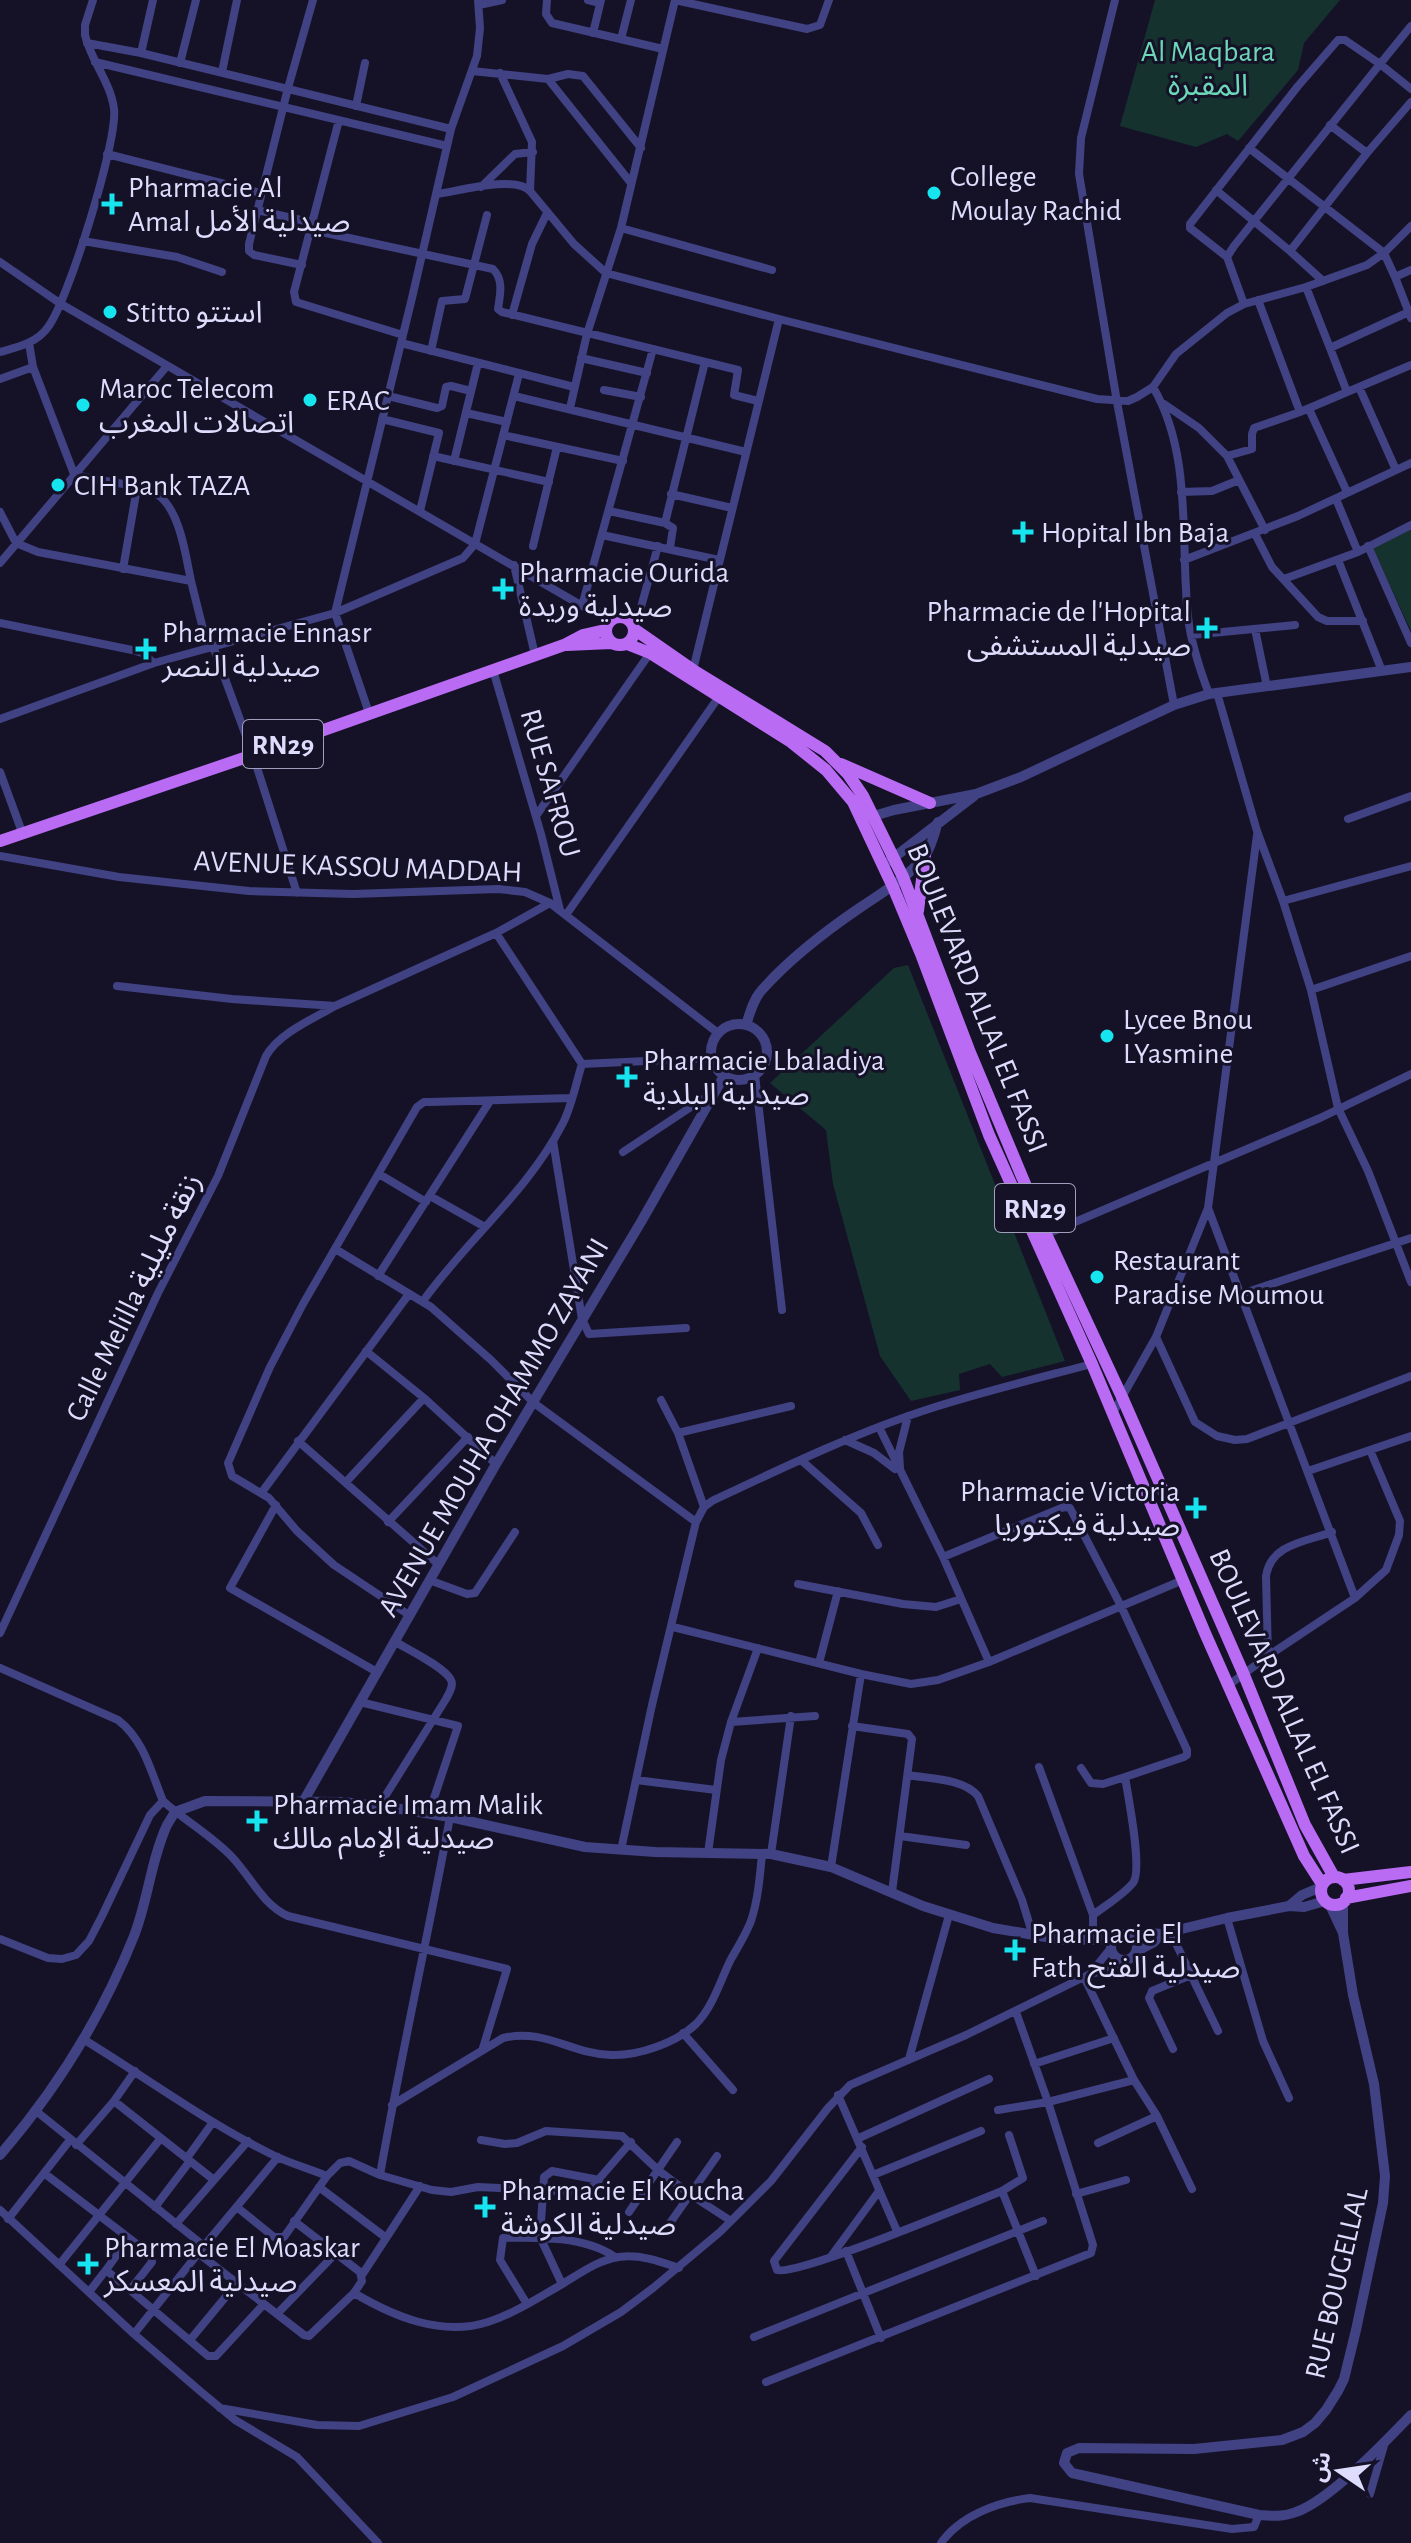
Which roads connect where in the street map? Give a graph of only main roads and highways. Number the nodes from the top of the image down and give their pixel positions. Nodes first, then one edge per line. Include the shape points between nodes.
1 (609, 629) junction
2 (634, 629) junction
3 (627, 644) junction
4 (838, 762) junction
5 (930, 803) road end
6 (868, 818) junction
7 (0, 841) edge
8 (925, 856) road end
9 (917, 914) junction
10 (1040, 1237) junction
11 (1411, 1872) edge
12 (1339, 1878) junction
13 (1411, 1886) edge
14 (1324, 1894) junction
15 (1345, 1900) junction

1 - 2 main road, RN29 via 624,617
1 - 3 main road, RN29 via 619,646
1 - 7 main road, RN29
2 - 3 main road
2 - 4 main road, BOULEVARD ALLAL EL FASSI / RN29
3 - 6 main road, BOULEVARD ALLAL EL FASSI / RN29 via 650,653 791,742 826,770
4 - 5 main road
4 - 6 main road, BOULEVARD ALLAL EL FASSI / RN29 via 857,785
6 - 9 main road, BOULEVARD ALLAL EL FASSI / RN29 via 895,858
6 - 10 main road, BOULEVARD ALLAL EL FASSI / RN29 via 989,1135
8 - 9 main road
9 - 10 main road, BOULEVARD ALLAL EL FASSI / RN29
10 - 12 main road, BOULEVARD ALLAL EL FASSI / RN29 via 1122,1397 1305,1825
10 - 14 main road, BOULEVARD ALLAL EL FASSI / RN29 via 1183,1580
11 - 12 main road
12 - 14 main road
12 - 15 main road, RN29 via 1348,1888
13 - 15 main road
14 - 15 main road

